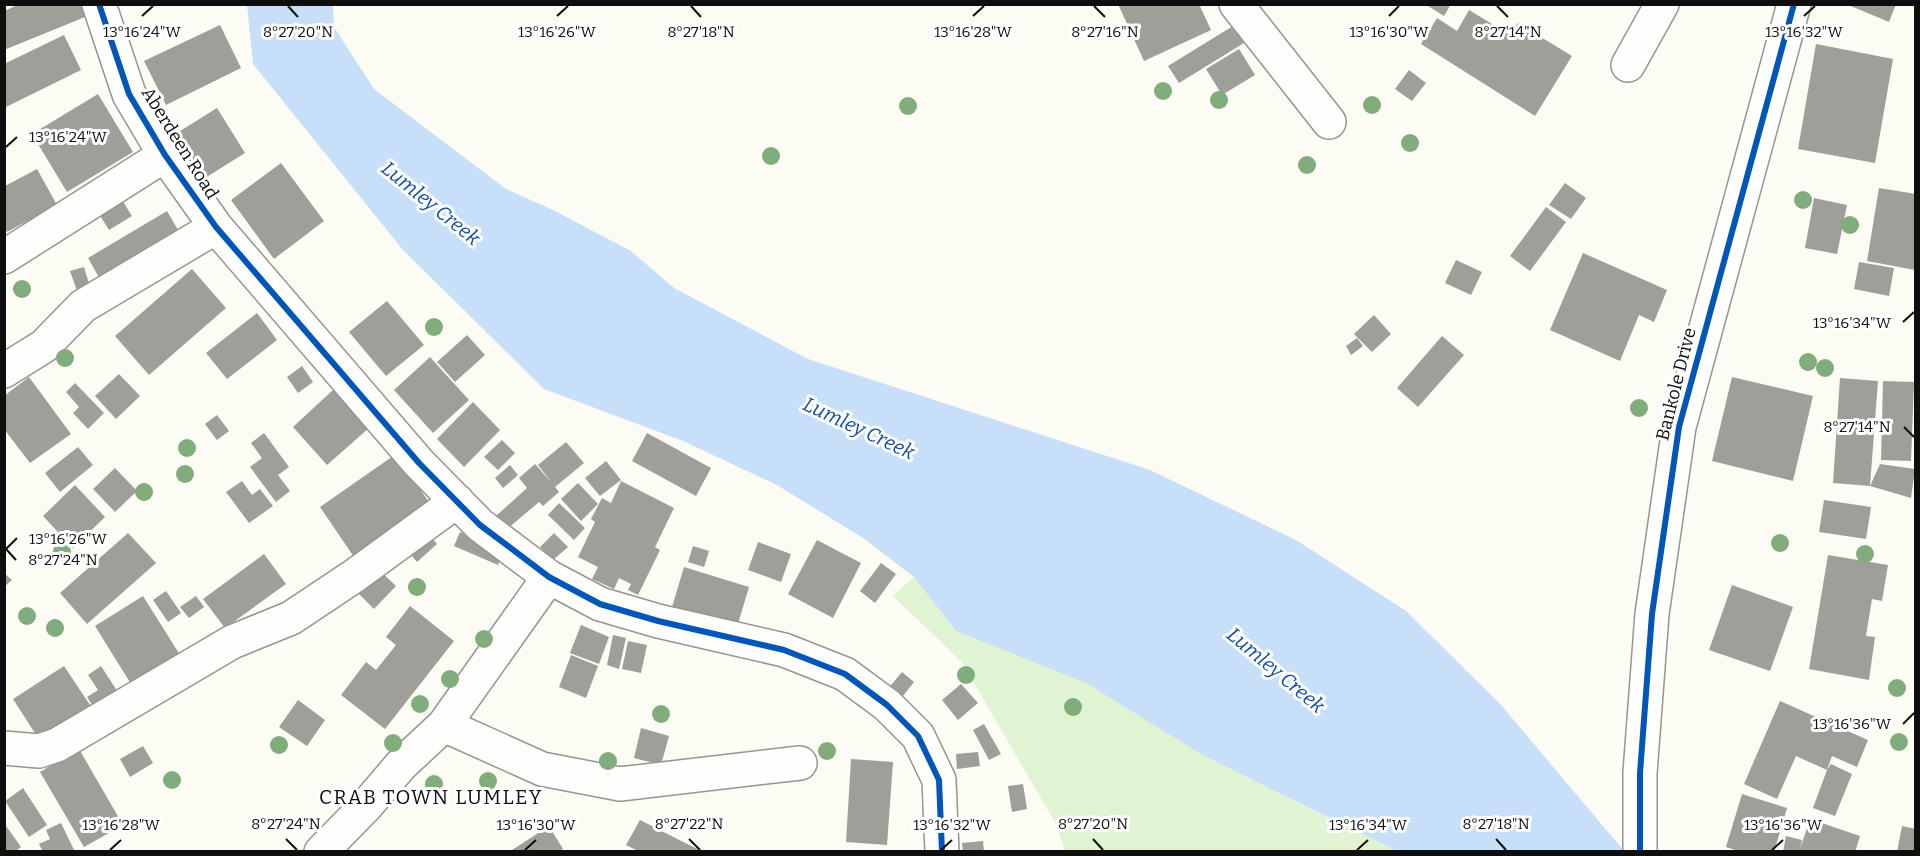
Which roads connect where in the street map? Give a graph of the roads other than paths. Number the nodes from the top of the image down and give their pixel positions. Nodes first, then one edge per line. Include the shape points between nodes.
1 (99, 4) edge
2 (1236, 4) edge
3 (1662, 4) edge
4 (1794, 4) edge
5 (1628, 65) dead end
6 (1329, 122) dead end
7 (165, 155) junction
8 (216, 227) junction
9 (4, 257) edge
10 (4, 371) edge
11 (457, 501) junction
12 (549, 577) junction
13 (444, 725) junction
14 (4, 748) edge
15 (800, 763) dead end
16 (321, 852) edge
17 (942, 852) edge
18 (1640, 852) edge

1 - 7 street, Aberdeen Road via 129,94
2 - 6 street
3 - 5 street
4 - 18 street, Bankole Drive via 1679,427 1652,614 1640,773
7 - 8 street, Aberdeen Road
7 - 9 street
8 - 10 street via 83,306 45,346
8 - 11 street, Aberdeen Road via 412,455
11 - 12 street, Aberdeen Road via 480,525
11 - 14 street via 291,618 232,642 57,745 39,751
12 - 13 street
12 - 17 street, Aberdeen Road via 600,604 784,651 845,674 918,736 939,780
13 - 15 street via 542,769 620,783
13 - 16 street via 400,765

